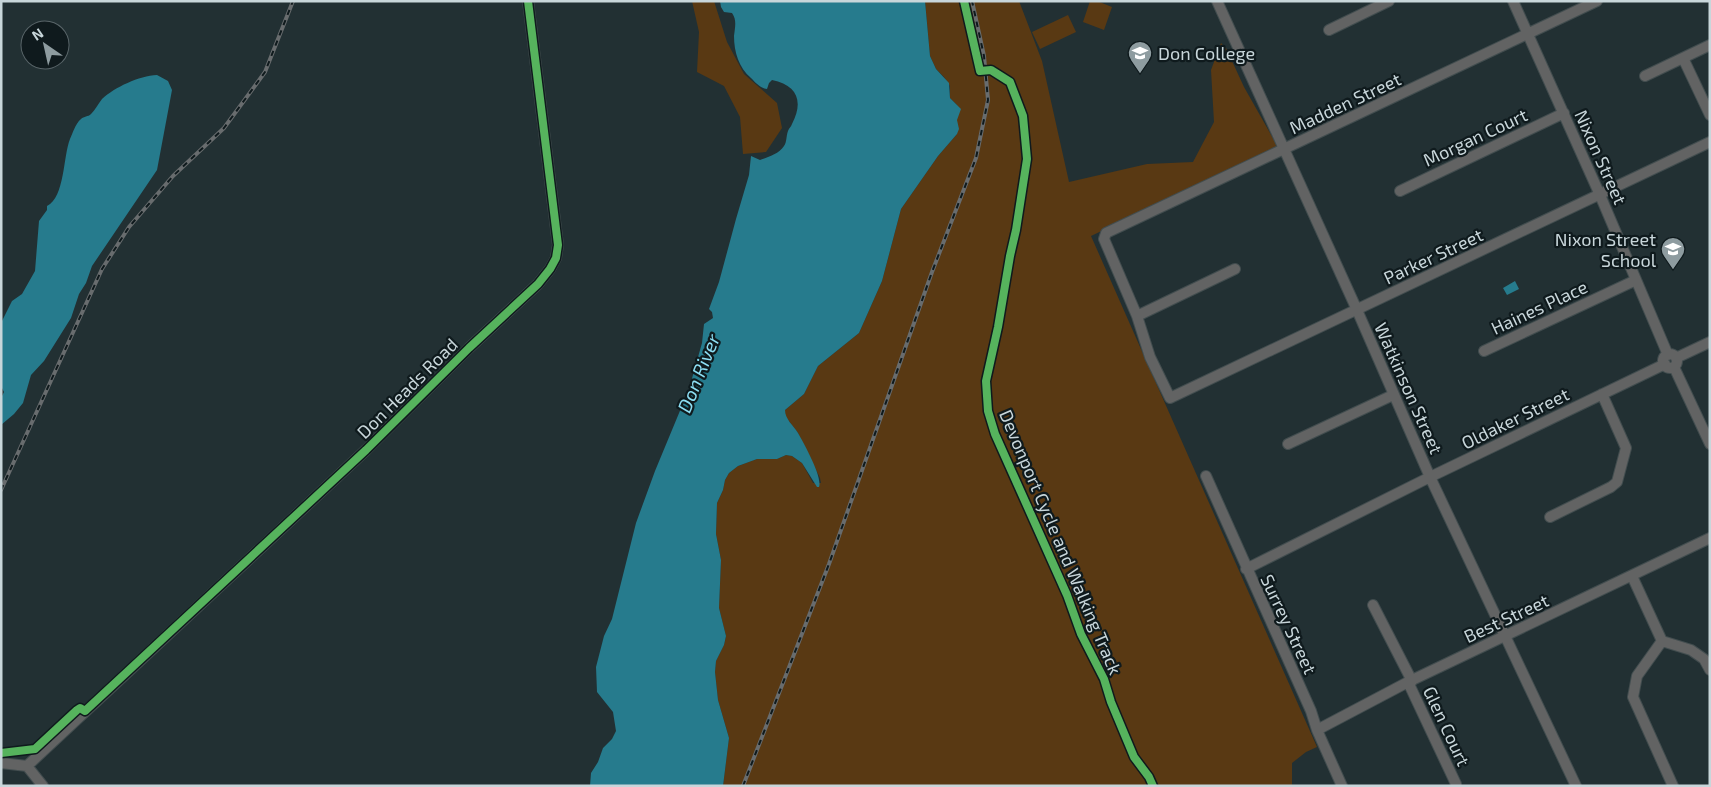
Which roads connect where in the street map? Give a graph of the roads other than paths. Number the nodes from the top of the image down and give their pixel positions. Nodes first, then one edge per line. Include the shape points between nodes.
1 (528, 1) edge
2 (1217, 1) edge
3 (1389, 1) edge
4 (1513, 1) edge
5 (1598, 1) edge
6 (1329, 30) dead end
7 (1528, 35) junction
8 (1710, 45) edge
9 (1683, 58) junction
10 (1645, 76) dead end
11 (1564, 113) junction
12 (1710, 115) edge
13 (1710, 142) edge
14 (1284, 150) junction
15 (1400, 191) dead end
16 (1600, 196) junction
17 (1236, 269) dead end
18 (1636, 280) junction
19 (1357, 310) junction
20 (1137, 316) junction
21 (1710, 342) edge
22 (1484, 351) dead end
23 (1671, 361) junction
24 (1393, 394) junction
25 (1602, 394) junction
26 (1288, 444) dead end
27 (1710, 444) edge
28 (1206, 476) dead end
29 (1430, 476) junction
30 (1550, 517) dead end
31 (1710, 538) edge
32 (1246, 568) junction
33 (1632, 576) junction
34 (1373, 605) dead end
35 (1506, 636) junction
36 (1662, 641) junction
37 (1710, 670) edge
38 (1410, 682) junction
39 (1317, 730) junction
40 (1, 763) edge
41 (27, 766) junction
42 (1456, 784) dead end
43 (43, 786) edge
44 (1342, 786) edge
45 (1576, 786) edge
46 (1673, 786) edge

1 - 41 street, Don Heads Road via 558,245 550,269 366,450
2 - 14 street, Watkinson Street
3 - 6 street
4 - 7 street, Nixon Street
5 - 7 street, Madden Street
7 - 11 street, Nixon Street
7 - 14 street, Madden Street
8 - 9 street
9 - 10 street
9 - 12 street
11 - 15 street, Morgan Court
11 - 16 street, Nixon Street
13 - 16 street, Parker Street
14 - 19 street, Watkinson Street
14 - 20 street, Madden Street via 1106,233 1104,239
16 - 18 street, Nixon Street
16 - 19 street, Parker Street
17 - 20 street
18 - 22 street, Haines Place
18 - 23 street, Nixon Street
19 - 20 street, Parker Street via 1170,398 1150,357
19 - 24 street, Watkinson Street
21 - 23 street, Oldaker Street
23 - 25 street, Oldaker Street
23 - 27 street, Nixon Street
24 - 26 street
24 - 29 street, Watkinson Street
25 - 29 street, Oldaker Street
25 - 30 street via 1626,448 1616,482 1612,487
28 - 32 street, Surrey Street
29 - 32 street, Oldaker Street
29 - 35 street, Watkinson Street
31 - 33 street, Best Street
32 - 39 street, Surrey Street
33 - 35 street, Best Street
33 - 36 street
34 - 38 street, Glen Court
35 - 38 street, Best Street
35 - 45 street, Watkinson Street
36 - 37 street via 1691,650 1704,659
36 - 46 street via 1637,676 1633,697
38 - 39 street, Best Street
38 - 42 street, Glen Court
39 - 44 street, Surrey Street
40 - 41 street
41 - 43 street

